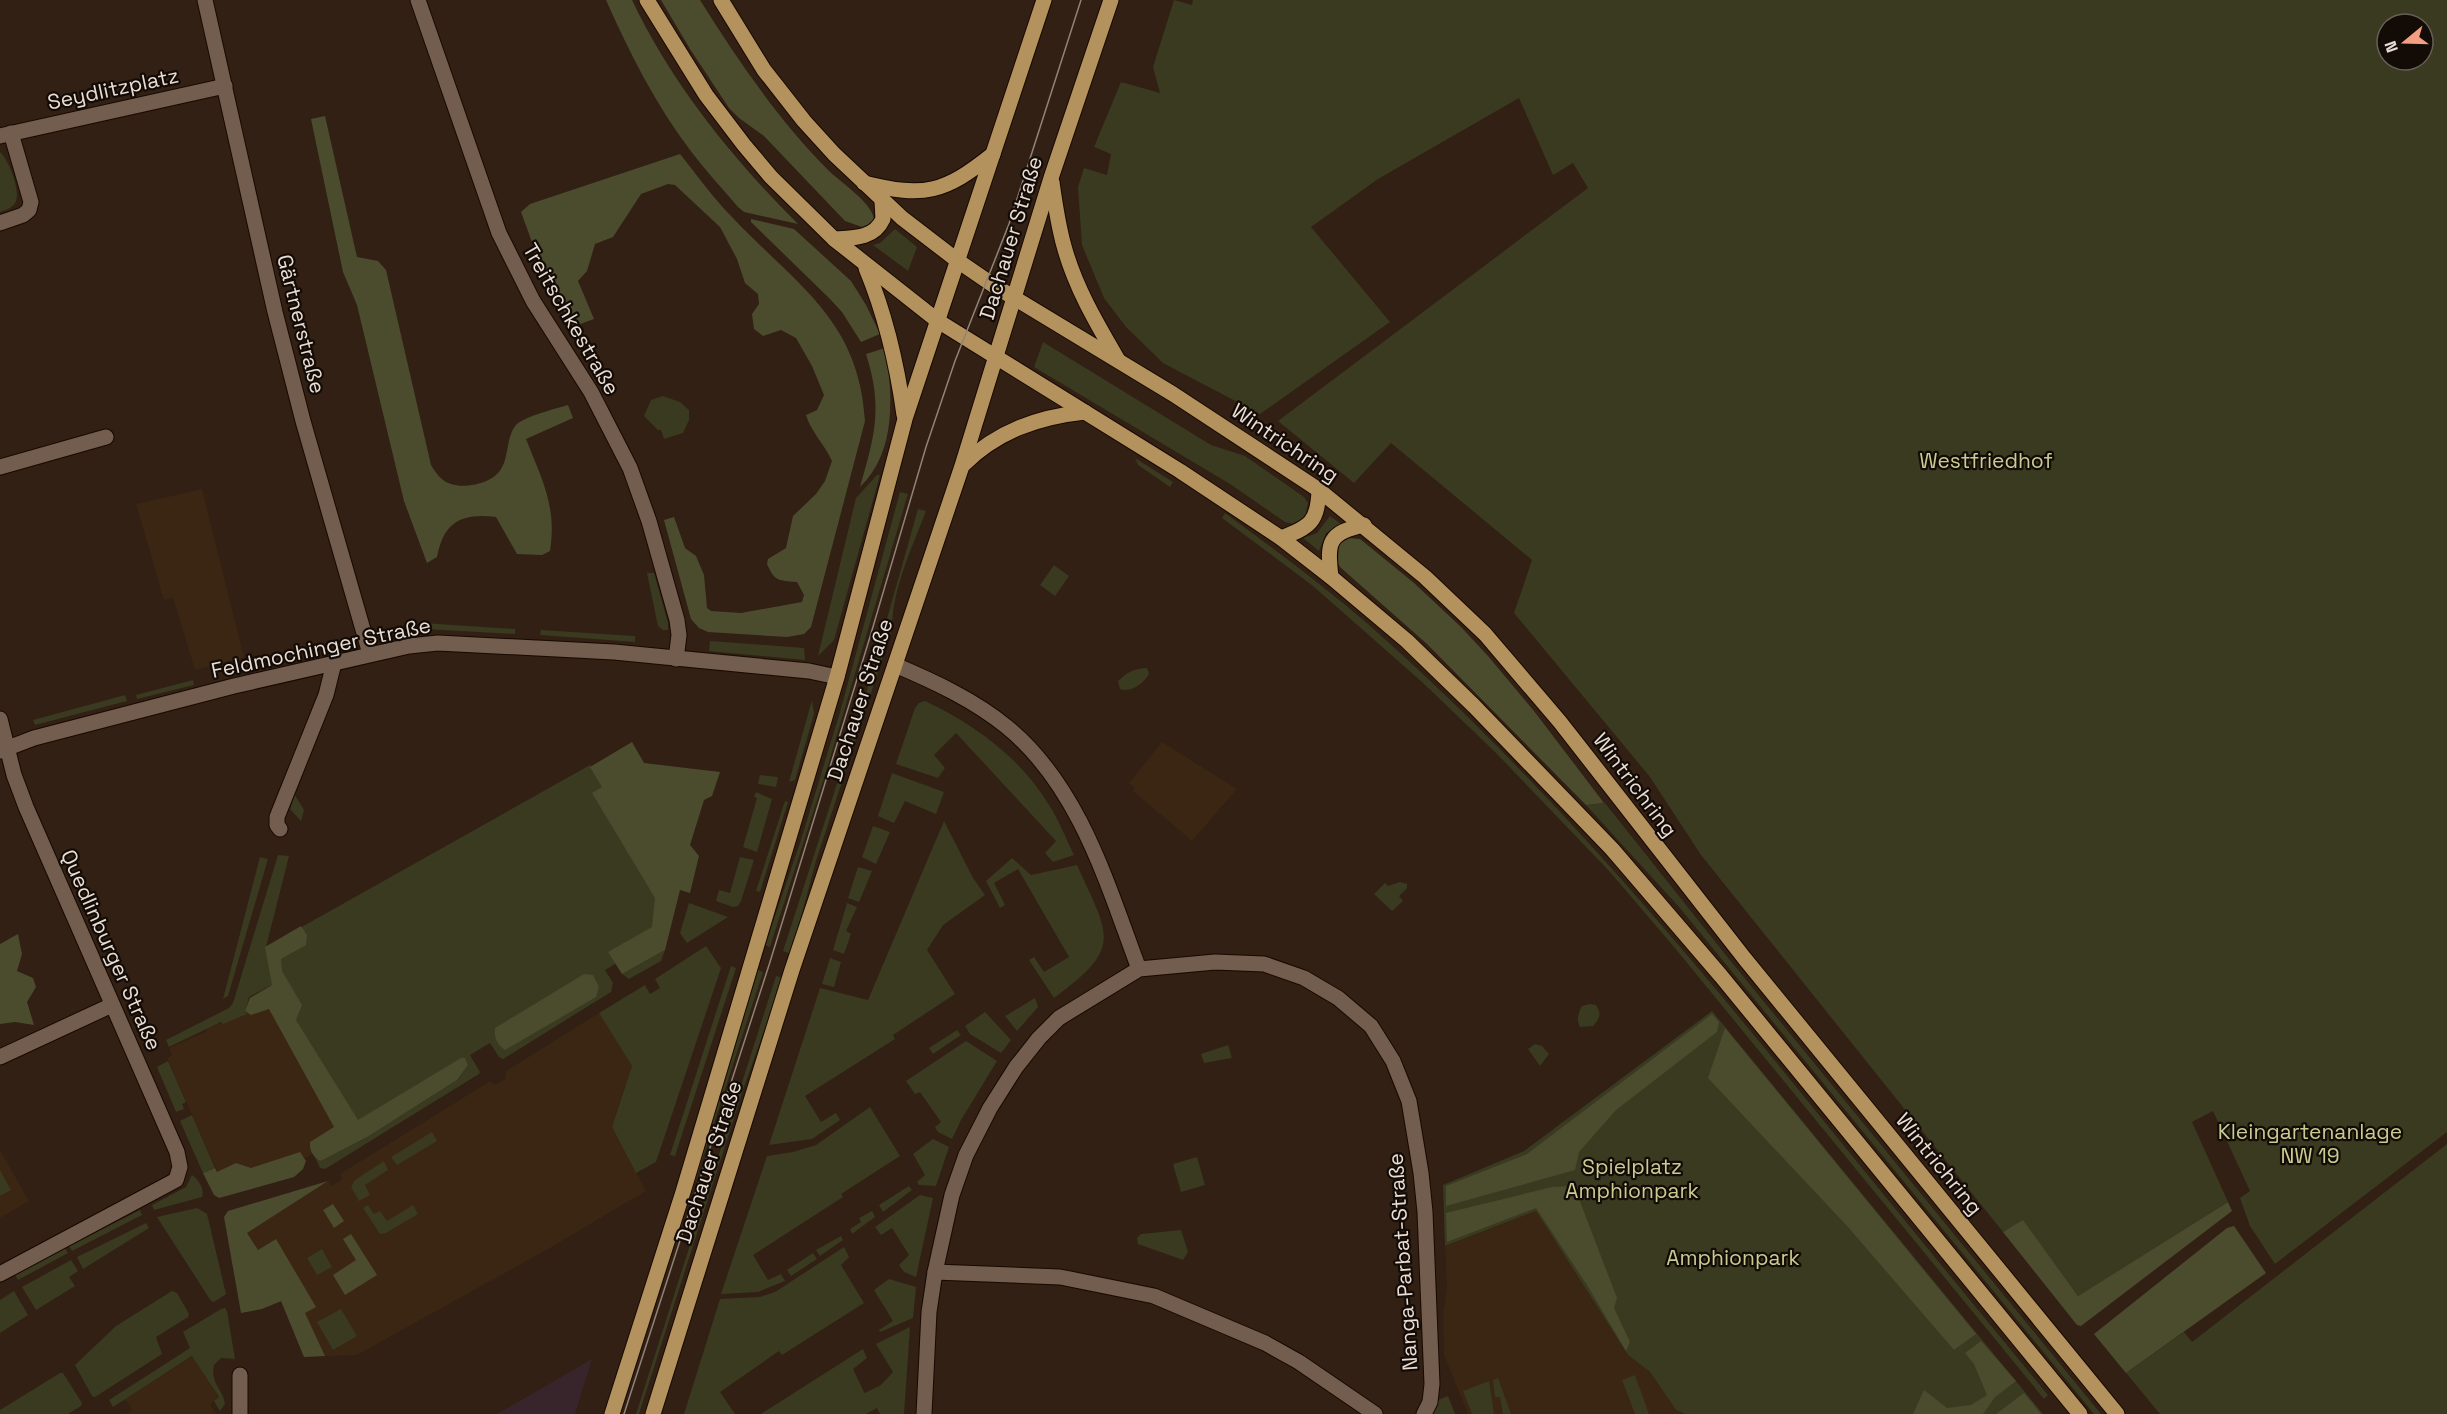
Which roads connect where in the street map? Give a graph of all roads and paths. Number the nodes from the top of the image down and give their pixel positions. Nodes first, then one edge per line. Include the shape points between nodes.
1 (205, 0) edge
2 (418, 0) edge
3 (647, 0) edge
4 (720, 0) edge
5 (1044, 0) edge
6 (1111, 0) edge
7 (225, 86) junction
8 (5, 135) edge
9 (993, 154) junction
10 (1051, 178) junction
11 (862, 183) junction
12 (882, 201) junction
13 (0, 223) edge
14 (834, 239) junction
15 (958, 261) junction
16 (865, 265) junction
17 (1014, 298) junction
18 (938, 321) junction
19 (996, 357) junction
20 (1120, 363) junction
21 (1085, 412) junction
22 (905, 419) junction
23 (106, 437) dead end
24 (962, 466) junction
25 (0, 467) edge
26 (1319, 490) junction
27 (1364, 525) junction
28 (1281, 538) junction
29 (1332, 577) junction
30 (370, 654) junction
31 (676, 659) junction
32 (334, 663) junction
33 (895, 665) junction
34 (837, 676) junction
35 (0, 719) edge
36 (3, 749) edge
37 (280, 830) dead end
38 (1138, 969) junction
39 (112, 1005) junction
40 (0, 1058) edge
41 (935, 1272) junction
42 (0, 1274) edge
43 (240, 1375) dead end
44 (240, 1414) edge
45 (612, 1414) edge
46 (653, 1414) edge
47 (924, 1414) edge
48 (1375, 1414) edge
49 (1424, 1414) edge
50 (2080, 1414) edge
51 (2117, 1414) edge

1 - 7 street, Gärtnerstraße
2 - 31 street, Treitschkestraße via 499,233 533,301 591,392 630,468 677,620
3 - 14 main road via 706,95 744,145
4 - 11 main road, Wintrichring via 764,70 804,121
5 - 9 main road, Dachauer Straße
6 - 10 main road, Dachauer Straße
7 - 8 street, Seydlitzplatz
7 - 30 street, Gärtnerstraße via 303,421
8 - 13 street, Seydlitzplatz via 31,202 22,215
9 - 11 main road via 971,172 936,190 913,193
9 - 15 main road, Dachauer Straße
10 - 17 main road, Dachauer Straße
10 - 20 main road via 1073,274
11 - 12 main road, Wintrichring
12 - 14 main road via 883,219 871,234
12 - 15 main road, Wintrichring
14 - 16 main road
15 - 17 main road, Wintrichring
15 - 18 main road, Dachauer Straße
16 - 18 main road
16 - 22 main road via 890,337
17 - 19 main road, Dachauer Straße
17 - 20 main road, Wintrichring
18 - 19 main road
18 - 22 main road, Dachauer Straße
19 - 21 main road
19 - 24 main road, Dachauer Straße
20 - 26 main road, Wintrichring
21 - 24 main road via 1037,419 1019,426 981,447
21 - 28 main road
22 - 34 main road, Dachauer Straße
23 - 25 street
24 - 33 main road, Dachauer Straße
26 - 27 main road, Wintrichring
26 - 28 main road via 1316,518
27 - 29 main road via 1334,538 1329,555
27 - 51 main road, Wintrichring via 1485,634 1530,686 1745,959
28 - 29 main road
29 - 50 main road via 1407,641 1474,706 1612,849 1729,985
30 - 31 street, Feldmochinger Straße via 438,643
30 - 32 street, Feldmochinger Straße
31 - 34 street, Feldmochinger Straße
32 - 36 street, Feldmochinger Straße
32 - 37 street via 326,695 277,817
33 - 38 street via 983,709 1036,757 1063,791 1083,827
33 - 46 main road, Dachauer Straße via 790,976
34 - 45 main road, Dachauer Straße via 683,1192
35 - 36 street, Quedlinburger Straße
36 - 39 street, Quedlinburger Straße
38 - 41 street, Nanga-Parbat-Straße via 1059,1018 1016,1067 966,1155 952,1195
38 - 49 street, Nanga-Parbat-Straße via 1215,962 1264,964 1304,978 1338,998 1371,1026 1394,1061 1409,1101 1425,1212 1432,1384
39 - 40 street
39 - 42 street, Quedlinburger Straße via 177,1152 180,1167 176,1180
41 - 47 street, Nanga-Parbat-Straße
41 - 48 street via 1060,1277 1154,1296 1274,1348
43 - 44 street

